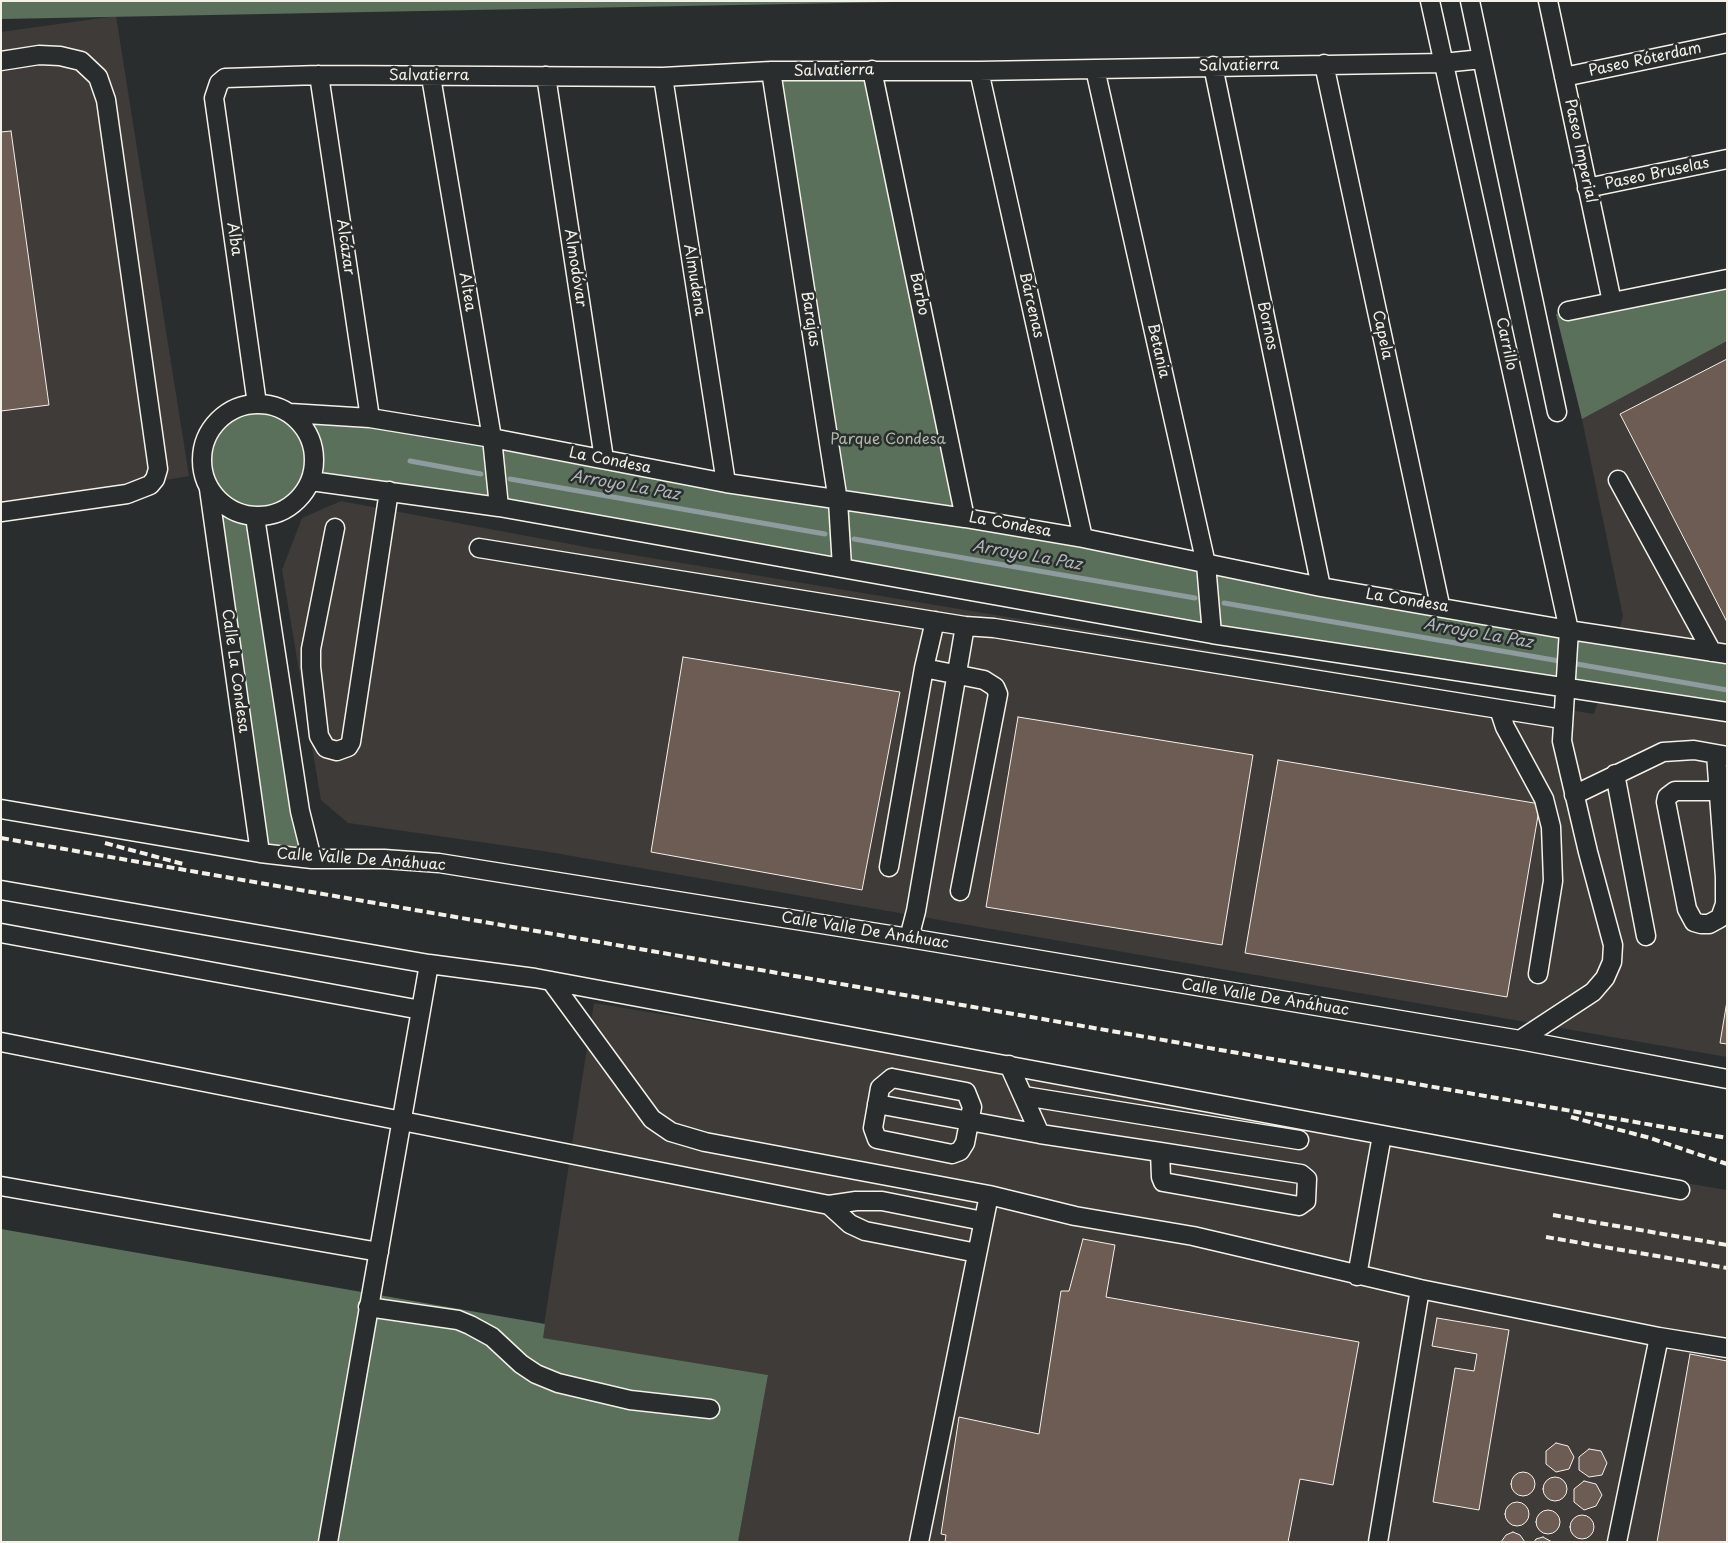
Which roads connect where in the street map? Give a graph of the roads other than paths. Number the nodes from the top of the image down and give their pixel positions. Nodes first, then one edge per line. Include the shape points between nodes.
1 (1430, 1) edge
2 (1470, 1) edge
3 (1548, 1) edge
4 (1727, 43) edge
5 (1482, 59) junction
6 (1, 61) edge
7 (1443, 63) junction
8 (1324, 64) junction
9 (1213, 66) junction
10 (1095, 69) junction
11 (872, 70) junction
12 (979, 71) junction
13 (771, 72) junction
14 (319, 75) junction
15 (546, 76) junction
16 (431, 77) junction
17 (663, 77) junction
18 (1564, 77) junction
19 (225, 78) joint
20 (1727, 159) edge
21 (1587, 188) junction
22 (1727, 279) edge
23 (1612, 302) junction
24 (1568, 312) dead end
25 (257, 404) junction
26 (1556, 412) dead end
27 (290, 413) junction
28 (370, 418) junction
29 (492, 438) junction
30 (604, 459) junction
31 (1618, 480) dead end
32 (311, 481) junction
33 (726, 483) junction
34 (209, 489) junction
35 (389, 491) junction
36 (838, 500) junction
37 (499, 507) junction
38 (1, 512) edge
39 (255, 517) junction
40 (965, 518) junction
41 (335, 528) dead end
42 (1083, 538) junction
43 (480, 548) dead end
44 (1206, 564) junction
45 (842, 567) junction
46 (1322, 587) junction
47 (1440, 605) junction
48 (936, 621) junction
49 (965, 626) junction
50 (1212, 634) junction
51 (1569, 634) junction
52 (1719, 653) edge
53 (924, 668) junction
54 (957, 673) junction
55 (1566, 684) junction
56 (1499, 709) junction
57 (1727, 712) edge
58 (1562, 719) junction
59 (1722, 755) edge
60 (1616, 774) junction
61 (1718, 791) junction
62 (1574, 795) junction
63 (1, 809) edge
64 (260, 853) junction
65 (312, 859) junction
66 (889, 867) dead end
67 (1, 890) edge
68 (960, 891) dead end
69 (1, 933) edge
70 (1646, 936) dead end
71 (909, 938) junction
72 (429, 964) junction
73 (1538, 974) dead end
74 (551, 981) junction
75 (421, 1010) junction
76 (1520, 1040) junction
77 (1, 1042) edge
78 (1010, 1065) junction
79 (1727, 1079) edge
80 (1024, 1096) junction
81 (877, 1104) junction
82 (402, 1120) junction
83 (969, 1121) junction
84 (1040, 1134) junction
85 (1382, 1135) junction
86 (1299, 1140) dead end
87 (1160, 1152) junction
88 (1, 1186) edge
89 (1680, 1190) dead end
90 (988, 1195) junction
91 (828, 1205) junction
92 (984, 1221) junction
93 (379, 1252) junction
94 (977, 1253) junction
95 (1357, 1276) junction
96 (1420, 1289) junction
97 (368, 1307) junction
98 (1659, 1337) junction
99 (1727, 1348) edge
100 (710, 1409) dead end
101 (328, 1542) edge
102 (919, 1542) edge
103 (1378, 1542) edge
104 (1617, 1542) edge

1 - 7 street, Carrillo
2 - 5 street
3 - 18 street, Paseo Imperial
4 - 18 street, Paseo Róterdam
5 - 7 street, Salvatierra
5 - 26 street
6 - 38 street via 40,55 60,56 82,61 98,77 106,100 158,469 150,485 127,494
7 - 8 street, Salvatierra
7 - 51 street, Carrillo
8 - 9 street, Salvatierra
8 - 47 street, Capela
9 - 10 street, Salvatierra
9 - 46 street, Bornos
10 - 12 street, Salvatierra
10 - 44 street, Betania
11 - 12 street, Salvatierra
11 - 13 street, Salvatierra
11 - 40 street, Barbo
12 - 42 street, Bárcenas
13 - 17 street, Salvatierra
13 - 36 street, Barajas
14 - 16 street, Salvatierra
14 - 19 street, Salvatierra
14 - 28 street, Alcázar
15 - 16 street, Salvatierra
15 - 17 street, Salvatierra
15 - 30 street, Almodóvar
16 - 29 street, Altea
17 - 33 street, Almudena
18 - 21 street, Paseo Imperial
19 - 25 street, Alba via 219,83 214,98
20 - 21 street, Paseo Bruselas
21 - 23 street, Paseo Imperial
22 - 23 street
23 - 24 street
25 - 27 street via 274,406
25 - 34 street via 226,414 209,433 201,457
27 - 28 street, La Condesa
27 - 32 street via 304,427 312,443 315,462
28 - 29 street, La Condesa
29 - 30 street, La Condesa
29 - 37 street, Altea
30 - 33 street, La Condesa
31 - 52 street
32 - 35 street
32 - 39 street via 298,500 278,513
33 - 36 street, La Condesa
34 - 39 street via 221,503 237,513
34 - 64 street, Calle La Condesa
35 - 37 street
35 - 41 street via 351,742 348,747 337,750 326,748 318,736 310,667
36 - 40 street, La Condesa
36 - 45 street, Barajas
37 - 45 street
39 - 65 street via 300,811
40 - 42 street, La Condesa
42 - 44 street, La Condesa
43 - 48 street
44 - 46 street, La Condesa
44 - 50 street, Betania
45 - 50 street
46 - 47 street, La Condesa
47 - 51 street, La Condesa
48 - 49 street
48 - 53 street
49 - 54 street
49 - 56 street
50 - 55 street
51 - 52 street, La Condesa
51 - 55 street, Carrillo
53 - 54 street
53 - 66 street
54 - 68 street via 984,680 998,694
54 - 71 street
55 - 57 street
55 - 58 street, Carrillo
56 - 58 street
56 - 73 street via 1505,727 1544,799 1551,826 1553,881
58 - 62 street, Carrillo via 1562,741
59 - 60 street via 1678,749
59 - 61 street
60 - 62 street
60 - 70 street
61 - 61 street via 1725,904 1720,918 1701,924 1694,922 1687,908 1666,802 1674,791
62 - 76 street, Carrillo via 1613,945 1612,962 1605,978 1593,992
63 - 64 street, Calle Valle De Anáhuac
64 - 65 street, Calle Valle De Anáhuac
65 - 71 street, Calle Valle De Anáhuac via 384,859 439,864
67 - 72 street
69 - 75 street
71 - 76 street, Calle Valle De Anáhuac
72 - 74 street
72 - 75 street
74 - 78 street
74 - 90 street via 652,1118 671,1132 705,1142
75 - 82 street
76 - 79 street, Calle Valle De Anáhuac
77 - 82 street
78 - 80 street
78 - 85 street
80 - 84 street
80 - 86 street
81 - 83 street
81 - 83 street via 883,1083 898,1078 966,1092 971,1101
81 - 83 street via 873,1128 877,1139 934,1151 952,1154 960,1151
82 - 91 street
82 - 93 street
83 - 84 street
84 - 87 street
85 - 89 street
85 - 95 street
87 - 87 street via 1163,1182 1299,1206 1306,1202 1307,1179 1301,1174
88 - 93 street
90 - 92 street
90 - 95 street via 1076,1216 1193,1236
91 - 92 street via 882,1201
91 - 94 street via 850,1224 865,1231
92 - 94 street
93 - 97 street
94 - 102 street
95 - 96 street
96 - 98 street
96 - 103 street
97 - 100 street via 458,1320 492,1337 536,1374 558,1383 630,1400
97 - 101 street
98 - 99 street
98 - 104 street

